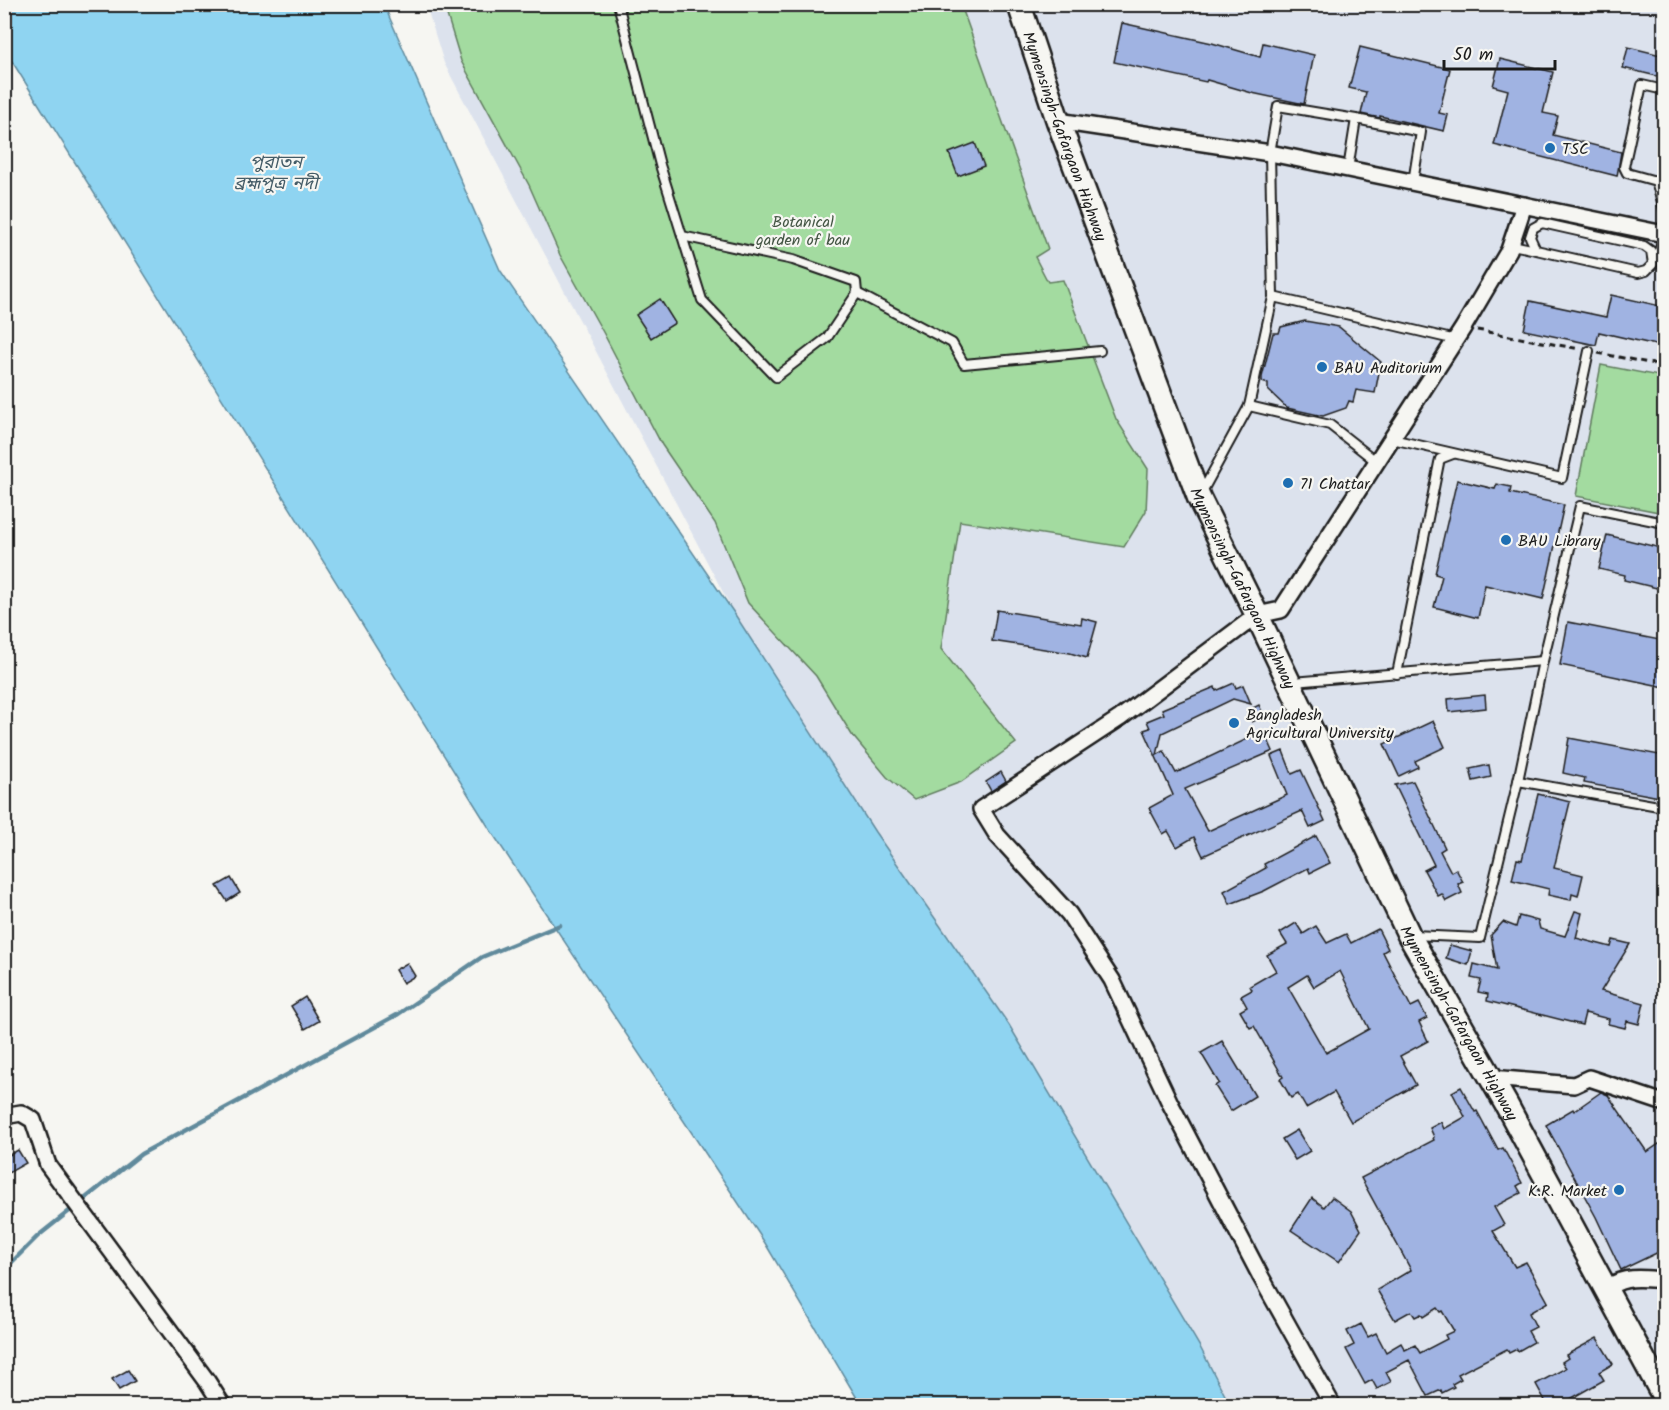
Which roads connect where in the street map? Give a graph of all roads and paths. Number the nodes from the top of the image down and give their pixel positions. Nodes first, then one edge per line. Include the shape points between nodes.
1 (618, 4) edge
2 (1019, 4) edge
3 (1665, 90) edge
4 (1356, 119) junction
5 (1058, 122) junction
6 (1270, 153) junction
7 (1348, 169) junction
8 (1413, 182) junction
9 (1524, 205) junction
10 (1665, 209) edge
11 (1664, 233) edge
12 (682, 236) junction
13 (1509, 250) junction
14 (1536, 250) junction
15 (1653, 260) junction
16 (857, 293) junction
17 (1273, 297) junction
18 (1459, 334) junction
19 (1100, 351) dead end
20 (1588, 351) junction
21 (1665, 366) edge
22 (1248, 406) junction
23 (1392, 439) junction
24 (1454, 453) junction
25 (1377, 462) junction
26 (1199, 498) junction
27 (1665, 523) edge
28 (1257, 615) junction
29 (1543, 661) junction
30 (1397, 674) junction
31 (1288, 683) junction
32 (1518, 781) junction
33 (1665, 807) edge
34 (1409, 935) junction
35 (1491, 1078) junction
36 (1665, 1103) edge
37 (4, 1116) edge
38 (1665, 1280) edge
39 (1610, 1294) junction
40 (1662, 1383) edge
41 (223, 1406) edge
42 (1334, 1406) edge

1 - 12 lane
2 - 5 main road, Mymensingh-Gafargaon Highway
3 - 10 lane via 1642,85 1624,164 1627,173 1656,181
4 - 6 lane via 1278,106
4 - 7 lane
4 - 8 lane via 1421,132
5 - 6 street
5 - 26 main road, Mymensingh-Gafargaon Highway
6 - 7 street
6 - 17 lane
7 - 8 street
8 - 9 street
9 - 11 street
9 - 13 street
11 - 15 lane
12 - 16 lane via 793,260 856,282
12 - 16 lane via 702,300 776,377 827,338
13 - 14 lane via 1517,246
13 - 18 street
14 - 15 lane via 1638,273 1650,268
14 - 15 lane via 1530,237 1533,228 1542,223 1644,246 1651,251
16 - 19 lane via 951,343 964,364
17 - 18 lane
17 - 22 lane
18 - 20 path
18 - 23 street
20 - 21 path
20 - 24 lane via 1562,478
22 - 25 lane via 1330,425
22 - 26 lane
23 - 24 lane
23 - 25 street
24 - 30 lane via 1440,459
25 - 28 street via 1281,610
26 - 28 main road, Mymensingh-Gafargaon Highway
27 - 29 lane via 1580,506
28 - 31 main road, Mymensingh-Gafargaon Highway
28 - 42 street via 1120,717 981,809 997,835 1070,914 1112,981 1261,1277
29 - 30 lane
29 - 32 lane
30 - 31 lane
31 - 34 main road, Mymensingh-Gafargaon Highway
32 - 33 lane
32 - 34 lane via 1480,938
34 - 35 main road, Mymensingh-Gafargaon Highway
35 - 36 street via 1574,1084 1589,1078
35 - 39 main road, Mymensingh-Gafargaon Highway
37 - 41 street via 21,1113 33,1120 48,1165
38 - 39 street via 1619,1281 1611,1286
39 - 40 main road, Mymensingh-Gafargaon Highway

